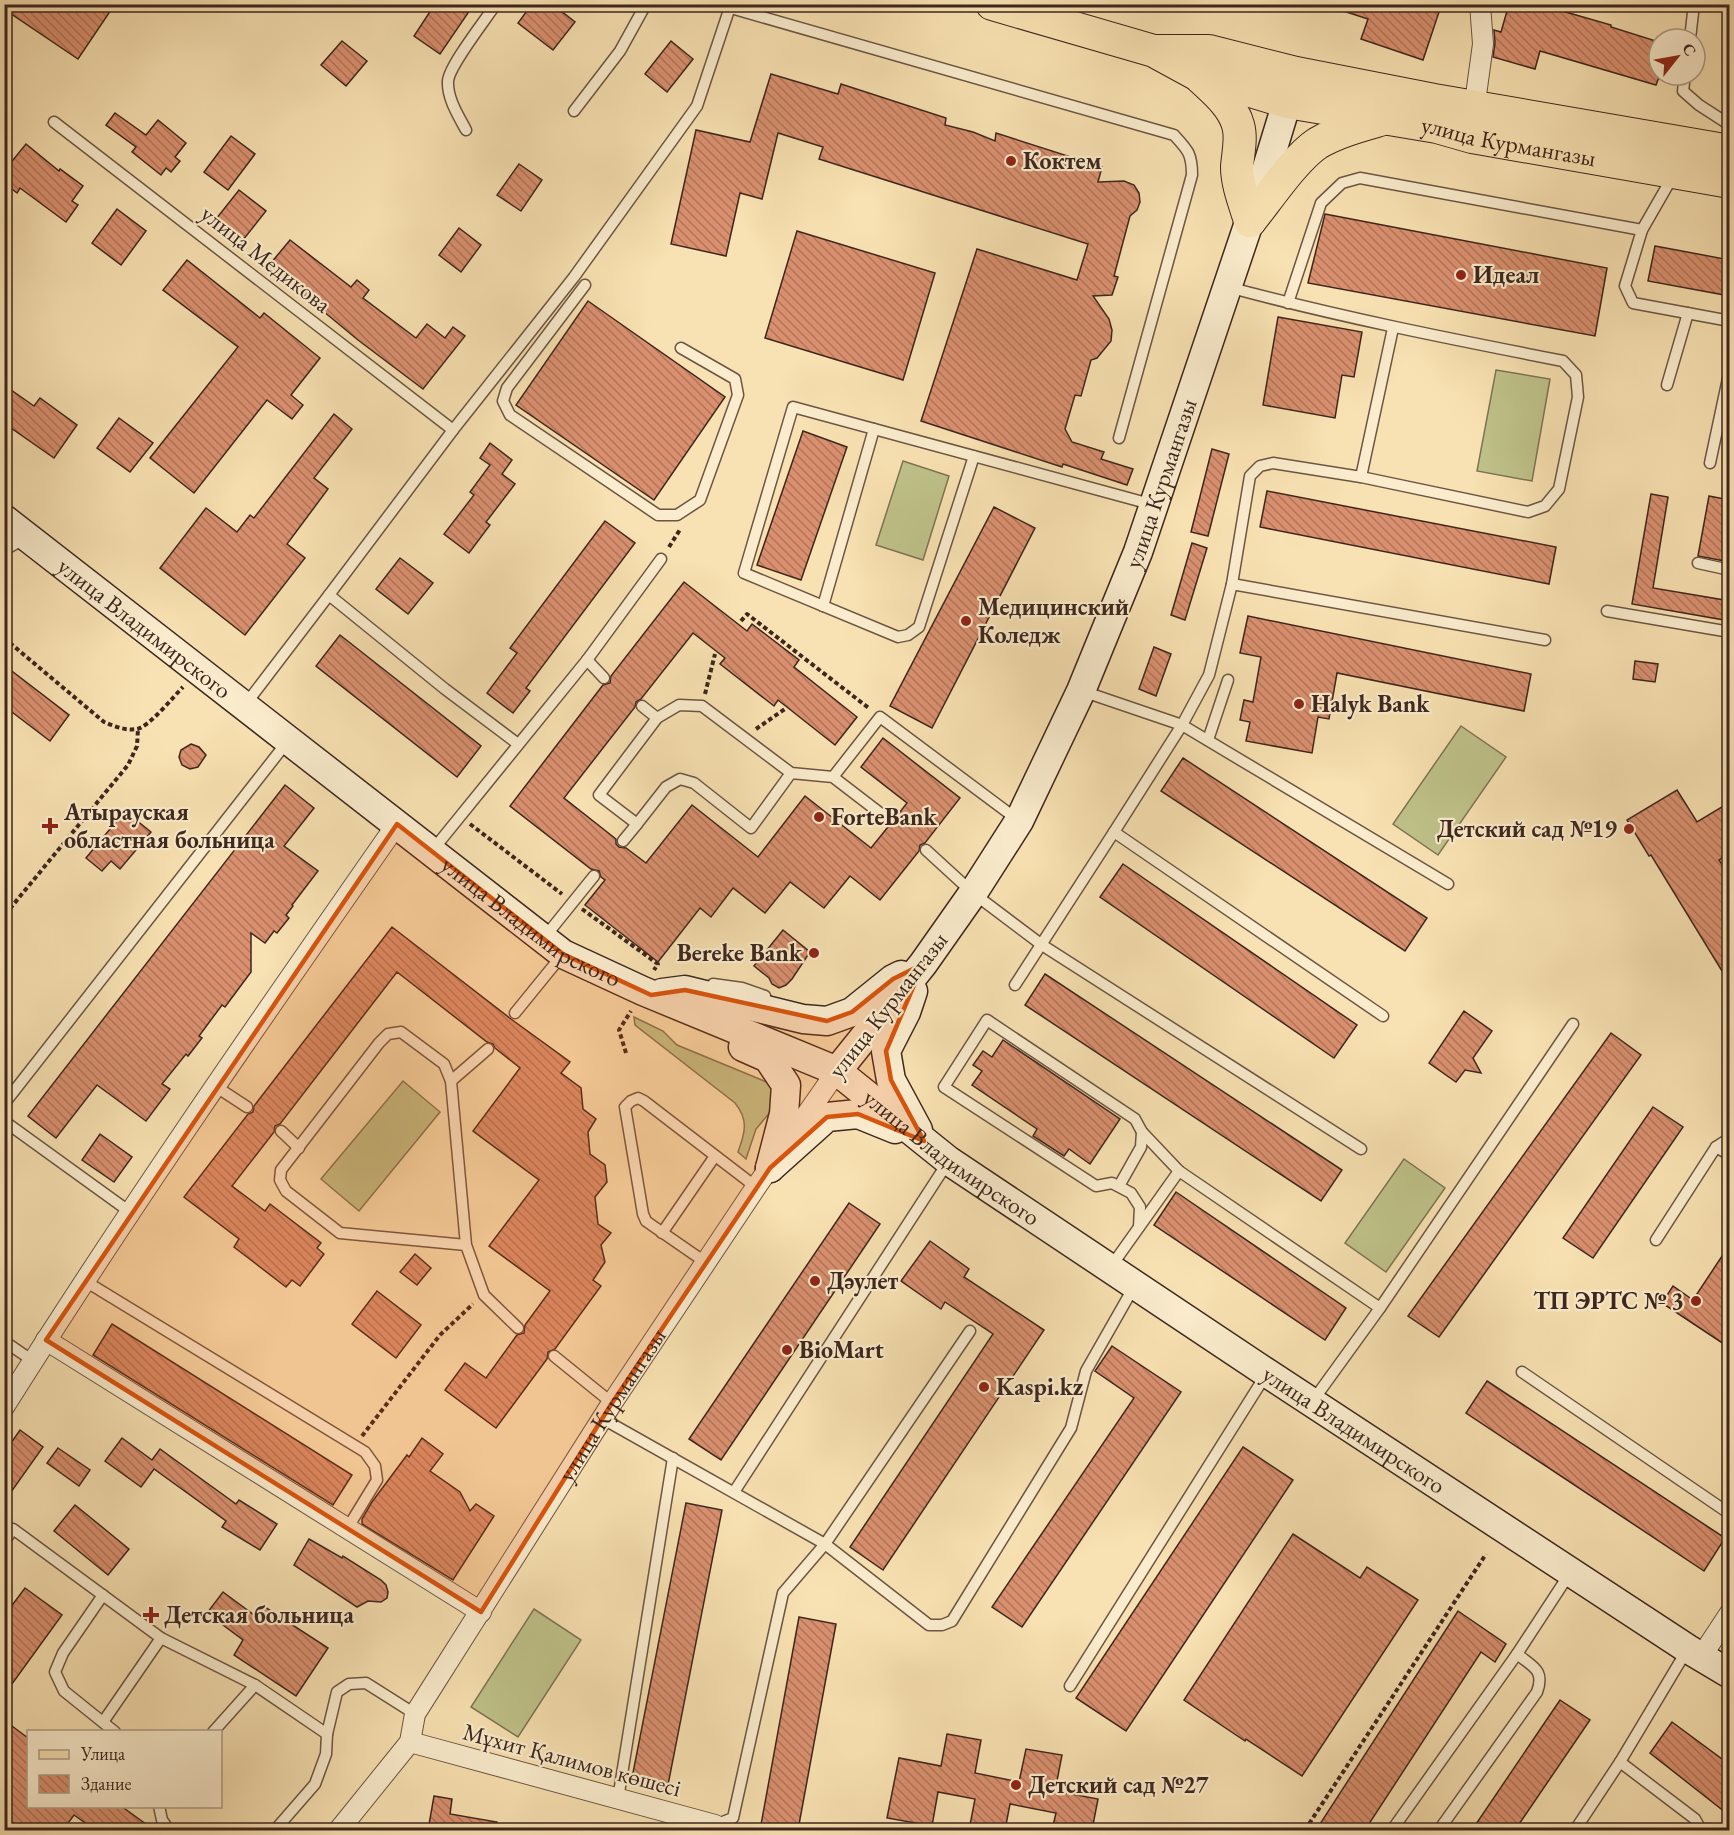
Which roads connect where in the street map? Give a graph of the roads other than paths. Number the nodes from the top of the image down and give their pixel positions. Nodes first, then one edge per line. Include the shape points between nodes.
1 (496, 4) edge
2 (646, 4) edge
3 (992, 4) edge
4 (1480, 4) edge
5 (1694, 4) edge
6 (731, 6) edge
7 (1691, 27) edge
8 (1154, 51) junction
9 (1296, 73) junction
10 (1198, 75) junction
11 (1684, 87) edge
12 (1287, 102) junction
13 (574, 111) dead end
14 (1385, 118) junction
15 (54, 122) dead end
16 (1473, 122) junction
17 (466, 130) dead end
18 (1729, 139) edge
19 (1675, 173) junction
20 (1730, 182) edge
21 (1250, 221) junction
22 (1642, 230) junction
23 (585, 285) dead end
24 (1228, 287) junction
25 (1288, 303) junction
26 (1688, 313) junction
27 (1730, 321) edge
28 (1394, 328) junction
29 (681, 348) dead end
30 (1730, 369) edge
31 (1666, 385) dead end
32 (874, 429) junction
33 (453, 430) junction
34 (1119, 438) dead end
35 (974, 456) junction
36 (1710, 463) dead end
37 (1360, 477) junction
38 (1154, 505) junction
39 (4, 519) edge
40 (16, 543) edge
41 (661, 559) dead end
42 (1698, 563) dead end
43 (1730, 570) edge
44 (1232, 584) junction
45 (329, 595) junction
46 (823, 606) junction
47 (1607, 610) dead end
48 (1730, 632) edge
49 (1545, 639) dead end
50 (587, 660) junction
51 (604, 678) dead end
52 (1228, 680) dead end
53 (1081, 691) junction
54 (244, 705) junction
55 (642, 706) dead end
56 (657, 718) junction
57 (1182, 725) junction
58 (289, 740) junction
59 (1208, 740) junction
60 (518, 744) junction
61 (791, 773) junction
62 (833, 777) junction
63 (889, 820) dead end
64 (1019, 821) junction
65 (397, 824) junction
66 (637, 824) junction
67 (1114, 832) junction
68 (623, 841) dead end
69 (926, 850) dead end
70 (432, 851) junction
71 (594, 876) dead end
72 (1448, 884) dead end
73 (973, 892) junction
74 (1042, 945) junction
75 (554, 946) junction
76 (923, 964) junction
77 (1015, 985) dead end
78 (642, 1001) junction
79 (515, 1014) dead end
80 (1383, 1016) dead end
81 (1573, 1024) dead end
82 (488, 1049) dead end
83 (837, 1071) junction
84 (451, 1081) junction
85 (215, 1086) junction
86 (4, 1104) edge
87 (247, 1107) dead end
88 (4, 1121) edge
89 (281, 1131) dead end
90 (1142, 1132) junction
91 (1730, 1138) edge
92 (924, 1141) junction
93 (1716, 1147) junction
94 (299, 1148) junction
95 (1361, 1149) dead end
96 (1730, 1155) edge
97 (715, 1156) junction
98 (949, 1161) junction
99 (1179, 1171) junction
100 (763, 1177) junction
101 (1119, 1186) junction
102 (130, 1212) junction
103 (1139, 1227) junction
104 (662, 1233) junction
105 (1656, 1240) dead end
106 (466, 1245) junction
107 (705, 1262) junction
108 (1110, 1268) junction
109 (85, 1281) junction
110 (1135, 1285) junction
111 (1380, 1308) junction
112 (518, 1328) dead end
113 (970, 1331) dead end
114 (46, 1340) junction
115 (4, 1341) edge
116 (554, 1356) dead end
117 (33, 1361) junction
118 (1522, 1372) dead end
119 (1267, 1373) junction
120 (1312, 1402) junction
121 (4, 1407) edge
122 (607, 1411) junction
123 (673, 1458) junction
124 (735, 1492) junction
125 (1730, 1514) edge
126 (9, 1526) edge
127 (347, 1529) junction
128 (4, 1542) edge
129 (825, 1544) junction
130 (1571, 1572) junction
131 (104, 1596) junction
132 (480, 1612) junction
133 (1730, 1613) edge
134 (161, 1638) junction
135 (1694, 1653) junction
136 (1517, 1654) junction
137 (1730, 1674) edge
138 (255, 1685) junction
139 (1070, 1686) dead end
140 (415, 1714) junction
141 (103, 1722) junction
142 (115, 1730) edge
143 (214, 1730) edge
144 (327, 1734) junction
145 (410, 1742) junction
146 (1620, 1762) junction
147 (618, 1799) junction
148 (159, 1808) edge
149 (715, 1828) edge
150 (169, 1830) edge
151 (275, 1830) edge
152 (339, 1830) edge
153 (1392, 1830) edge
154 (1439, 1830) edge
155 (1575, 1830) edge
156 (1701, 1830) edge

1 - 17 lane via 448,79 452,102
2 - 13 lane via 620,51
3 - 8 main road, улица Курмангазы
4 - 16 street via 1483,44
5 - 7 lane
6 - 33 lane via 697,106 574,278
6 - 34 lane via 1174,135 1184,145 1192,158 1192,175
8 - 9 main road, улица Курмангазы via 1209,51
8 - 10 main road, улица Курмангазы
9 - 12 street, улица Курмангазы
9 - 16 main road, улица Курмангазы
10 - 12 main road, улица Курмангазы
10 - 21 main road via 1220,96 1238,125 1237,169
11 - 18 lane via 1683,91
12 - 14 main road, улица Курмангазы
12 - 21 street, улица Курмангазы
14 - 16 main road, улица Курмангазы via 1437,127
14 - 21 main road via 1319,142 1303,155
15 - 33 lane, улица Медикова
16 - 18 main road, улица Курмангазы
16 - 19 main road, улица Курмангазы
19 - 20 main road, улица Курмангазы
19 - 22 lane
21 - 24 street, улица Курмангазы
22 - 25 lane via 1360,178 1342,183 1321,203
22 - 26 lane via 1625,286 1633,303
23 - 29 lane via 507,388 503,401 510,415 658,515 677,515 700,500 738,395 735,379
24 - 25 lane
24 - 38 street, улица Курмангазы
25 - 28 lane
26 - 27 lane
26 - 31 lane
28 - 37 lane
28 - 37 lane via 1563,361 1576,375 1578,397 1561,477 1558,489 1545,506 1528,512
30 - 36 lane
32 - 35 lane
32 - 46 lane
32 - 46 lane via 793,408 744,573
33 - 45 lane
35 - 38 lane
35 - 46 lane via 919,627 898,637
37 - 44 lane via 1273,463 1260,466 1250,476
38 - 53 street, улица Курмангазы
39 - 40 street, улица Владимирского
40 - 54 street, улица Владимирского
41 - 50 lane
42 - 43 lane
44 - 49 lane
44 - 57 lane via 1209,675
45 - 54 lane
45 - 60 lane
47 - 48 lane
50 - 51 lane
50 - 60 lane
52 - 59 lane
53 - 57 lane
53 - 64 street, улица Курмангазы
54 - 58 street, улица Владимирского
55 - 56 lane
56 - 61 lane via 679,705 702,706
56 - 66 lane via 599,795
57 - 59 lane
57 - 67 lane
58 - 65 street, улица Владимирского
58 - 86 lane
59 - 72 lane
60 - 70 lane
61 - 62 lane
61 - 66 lane via 751,828 694,783 680,779 666,787
62 - 63 lane
62 - 64 lane via 880,717
64 - 73 street, улица Курмангазы
65 - 70 street, улица Владимирского
65 - 85 street
66 - 68 lane
67 - 74 lane
67 - 80 lane
69 - 73 lane
70 - 75 street, улица Владимирского
71 - 75 lane
73 - 74 lane
73 - 76 street, улица Курмангазы
74 - 77 lane
74 - 95 lane
75 - 78 street, улица Владимирского
75 - 79 lane
76 - 78 street via 893,979 852,1012 827,1021 803,1019 685,990
76 - 83 street, улица Курмангазы
76 - 92 street via 906,1012 886,1051 891,1080
78 - 83 street, улица Владимирского
78 - 100 street via 768,1058 786,1085 784,1114
81 - 111 lane
82 - 84 lane
83 - 92 street, улица Владимирского
83 - 100 street, улица Курмангазы
84 - 94 lane via 444,1064 401,1032 388,1034
84 - 106 lane
85 - 87 lane
85 - 102 street
88 - 102 lane
89 - 94 lane
90 - 99 lane
90 - 101 lane via 1141,1148
90 - 101 lane via 1135,1119 987,1020 944,1087 1096,1186
91 - 93 lane
92 - 98 street, улица Владимирского
92 - 100 street via 858,1114 827,1118
93 - 96 lane
93 - 105 lane
94 - 106 lane via 281,1170 280,1180 286,1191 340,1233
97 - 100 lane
97 - 104 lane
97 - 104 lane via 644,1101 638,1098 625,1107 643,1214
98 - 108 street, улица Владимирского
98 - 124 lane
99 - 103 lane
99 - 111 lane
100 - 107 street, улица Курмангазы
101 - 103 lane via 1131,1193 1140,1207
102 - 109 street
103 - 108 lane
104 - 107 lane
106 - 112 lane via 484,1295
107 - 122 street, улица Курмангазы
108 - 110 street, улица Владимирского
109 - 114 street
109 - 127 lane via 365,1452 375,1466 376,1480
110 - 119 street, улица Владимирского
110 - 129 lane via 1086,1371 1071,1428 952,1621 929,1624
111 - 120 lane
113 - 129 lane
114 - 117 street
114 - 127 street
115 - 117 lane
116 - 122 lane
117 - 121 street
118 - 125 lane
119 - 120 street, улица Владимирского
119 - 139 lane
120 - 130 street, улица Владимирского
122 - 123 lane
122 - 132 street, улица Курмангазы
123 - 124 lane
123 - 147 lane
124 - 129 lane
126 - 128 lane
126 - 131 lane
127 - 132 street
129 - 149 lane via 783,1593 733,1818
130 - 135 street, улица Владимирского
130 - 136 lane
131 - 134 lane
131 - 141 lane via 63,1653 55,1672 64,1691
132 - 140 street, улица Курмангазы
133 - 135 street
134 - 138 lane
134 - 141 lane
135 - 137 street, улица Владимирского
135 - 146 lane
136 - 153 lane
136 - 154 lane via 1536,1669 1541,1681 1537,1692
138 - 143 lane
138 - 144 lane
140 - 144 lane via 366,1683 349,1684 337,1692
140 - 145 street, улица Курмангазы
141 - 142 lane
144 - 151 lane via 326,1754 315,1784
145 - 147 street, Мұхит Қалимов көшесі
145 - 152 street, улица Курмангазы
146 - 155 lane
146 - 156 lane via 1695,1819
147 - 149 street, Мұхит Қалимов көшесі
148 - 150 lane

